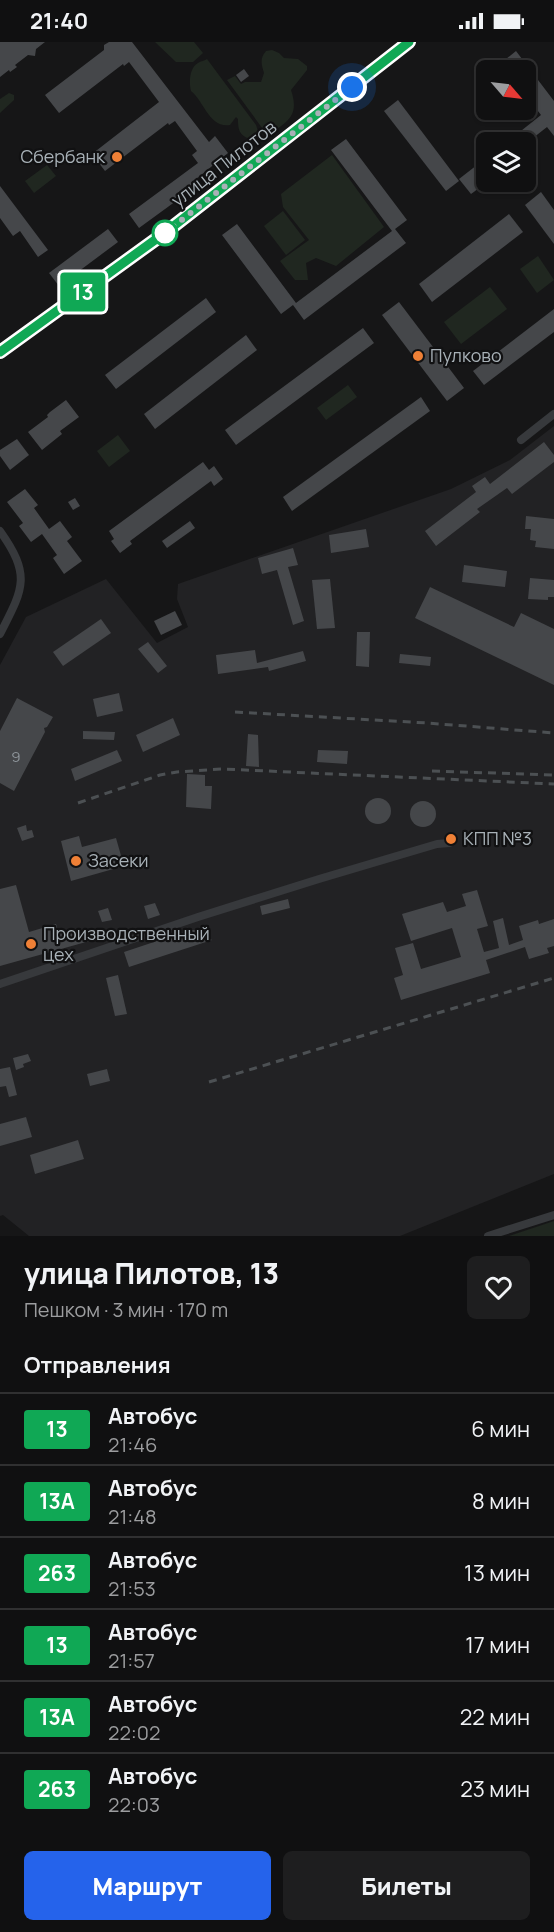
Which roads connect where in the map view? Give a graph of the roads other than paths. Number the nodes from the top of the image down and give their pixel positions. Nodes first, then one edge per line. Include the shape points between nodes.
1 (409, 42) edge
2 (0, 352) edge
3 (554, 414) edge
4 (521, 440) dead end
5 (0, 531) edge
6 (0, 634) edge
7 (449, 843) dead end
8 (0, 984) edge
9 (554, 1215) edge
10 (488, 1236) edge

1 - 2 street, улица Пилотов via 181,221
3 - 4 street
5 - 6 street via 19,564 22,583
7 - 8 street via 319,879
9 - 10 street

